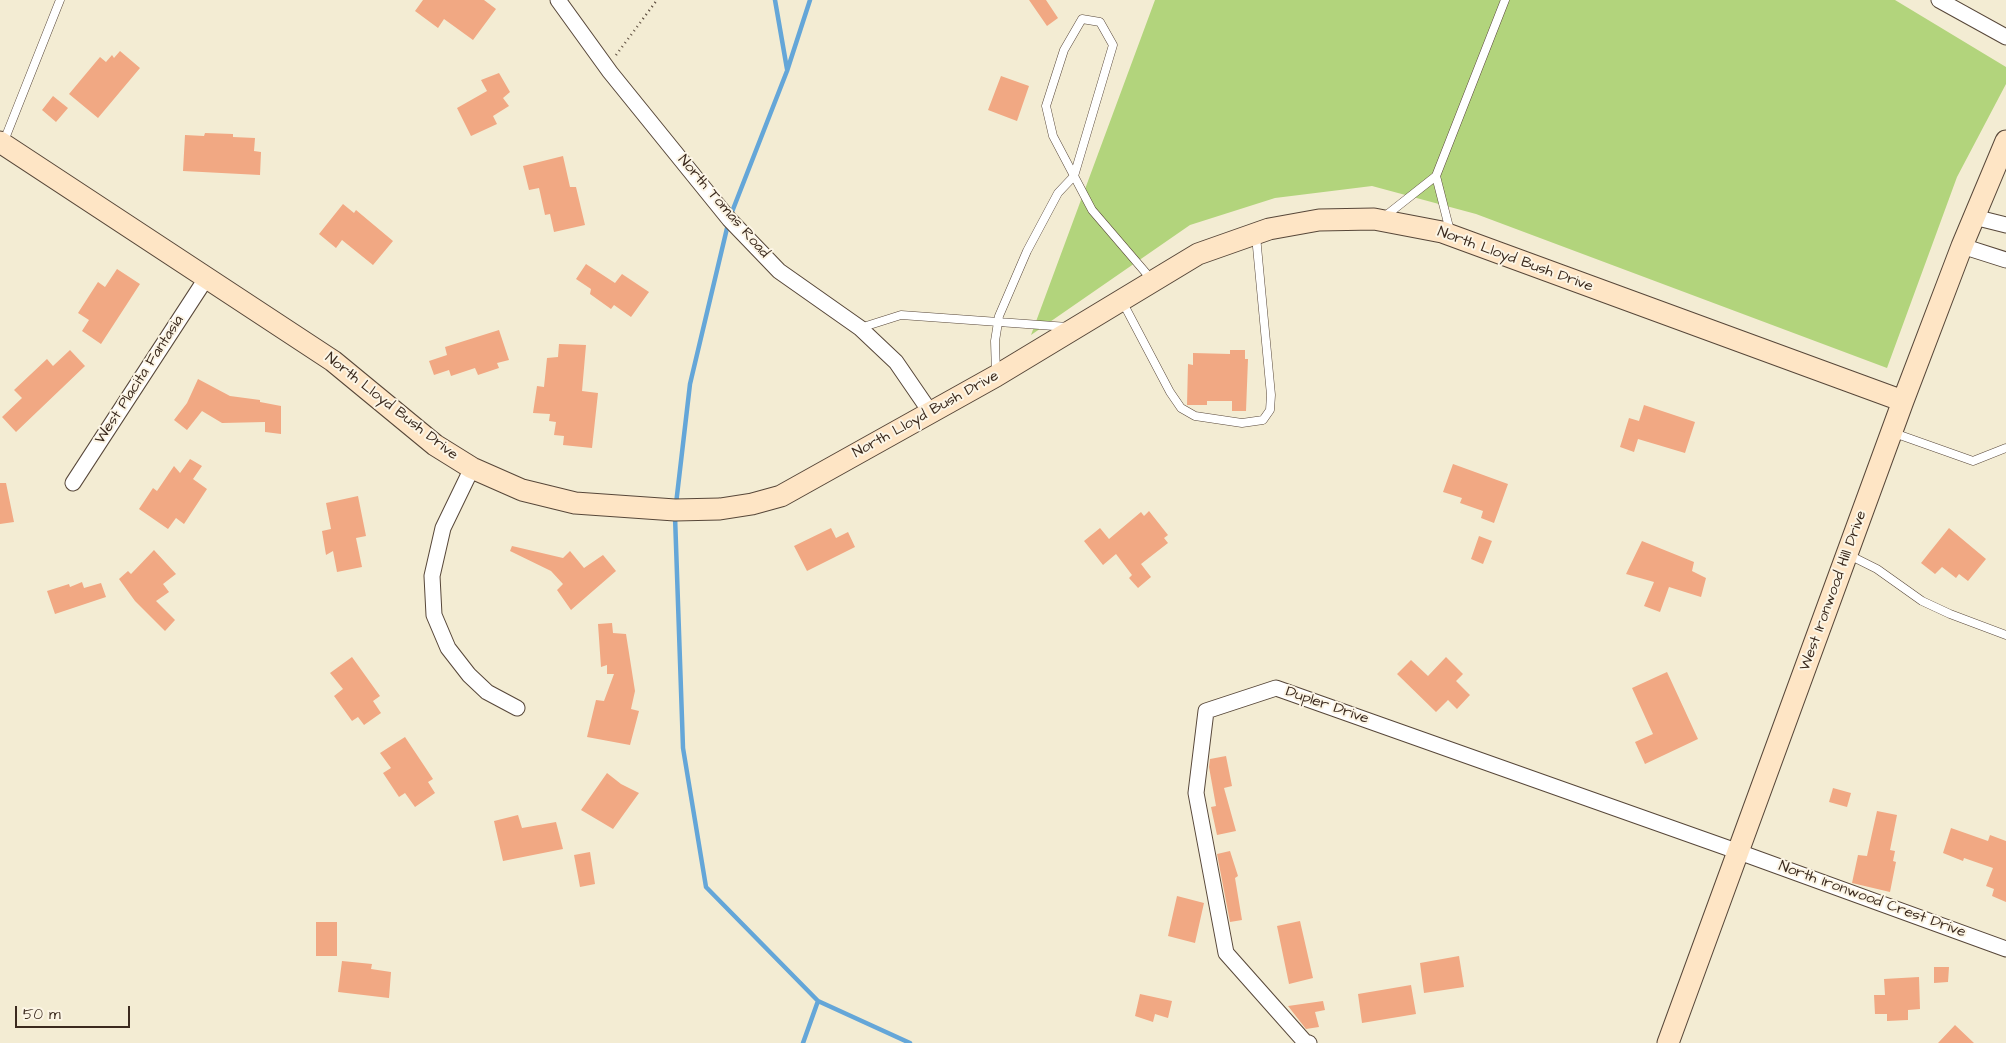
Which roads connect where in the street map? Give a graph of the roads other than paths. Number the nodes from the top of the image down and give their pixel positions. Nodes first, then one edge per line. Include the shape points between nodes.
1 (60, 0) edge
2 (558, 0) edge
3 (1505, 0) edge
4 (1939, 0) edge
5 (2006, 37) edge
6 (2006, 141) edge
7 (1, 143) edge
8 (1074, 176) junction
9 (1436, 176) junction
10 (1974, 217) junction
11 (1380, 220) junction
12 (2006, 225) edge
13 (1256, 234) junction
14 (1451, 235) junction
15 (1962, 246) junction
16 (2006, 260) edge
17 (207, 277) junction
18 (1153, 281) junction
19 (1122, 300) junction
20 (998, 321) junction
21 (860, 328) junction
22 (1076, 328) junction
23 (996, 376) junction
24 (1903, 401) junction
25 (931, 413) junction
26 (1892, 432) junction
27 (2006, 448) edge
28 (472, 468) junction
29 (73, 483) dead end
30 (1847, 554) junction
31 (2006, 635) edge
32 (517, 708) dead end
33 (1739, 852) junction
34 (2006, 949) edge
35 (1309, 1043) edge
36 (1668, 1043) edge

1 - 7 lane
2 - 21 street, North Tomas Road via 607,68 730,219 779,270
3 - 9 lane
4 - 5 street
6 - 10 street, West Ironwood Hill Drive
7 - 17 street, North Lloyd Bush Drive
8 - 8 lane via 1053,136 1046,106 1064,50 1082,19 1100,22 1113,46
8 - 18 lane via 1092,210
8 - 20 lane via 1058,193
9 - 11 lane
9 - 14 lane
10 - 12 street
10 - 15 street, West Ironwood Hill Drive
11 - 13 street, North Lloyd Bush Drive via 1319,220
11 - 14 street, North Lloyd Bush Drive
13 - 18 street, North Lloyd Bush Drive via 1198,254
13 - 19 lane via 1271,395 1270,410 1263,420 1242,423 1195,416 1181,408
14 - 24 street, North Lloyd Bush Drive
15 - 16 street
15 - 24 street, West Ironwood Hill Drive
17 - 28 street, North Lloyd Bush Drive via 333,361 435,445
17 - 29 street, West Placita Fantasia
18 - 19 street, North Lloyd Bush Drive
19 - 22 street, North Lloyd Bush Drive
20 - 21 lane via 901,315
20 - 22 lane
20 - 23 lane
21 - 25 street, North Tomas Road via 896,362
22 - 23 street, North Lloyd Bush Drive
23 - 25 street, North Lloyd Bush Drive
24 - 26 street, West Ironwood Hill Drive
25 - 28 street, North Lloyd Bush Drive via 781,496 720,509 675,510 575,503 522,490
26 - 27 lane via 1973,460
26 - 30 street, West Ironwood Hill Drive
28 - 32 street via 443,528 432,576 434,615 448,648 469,676 487,692
30 - 31 lane via 1877,569 1922,601
30 - 33 street, West Ironwood Hill Drive
33 - 34 street, North Ironwood Crest Drive
33 - 35 street, Dupler Drive via 1276,688 1206,711 1196,793 1226,953
33 - 36 street, West Ironwood Hill Drive

